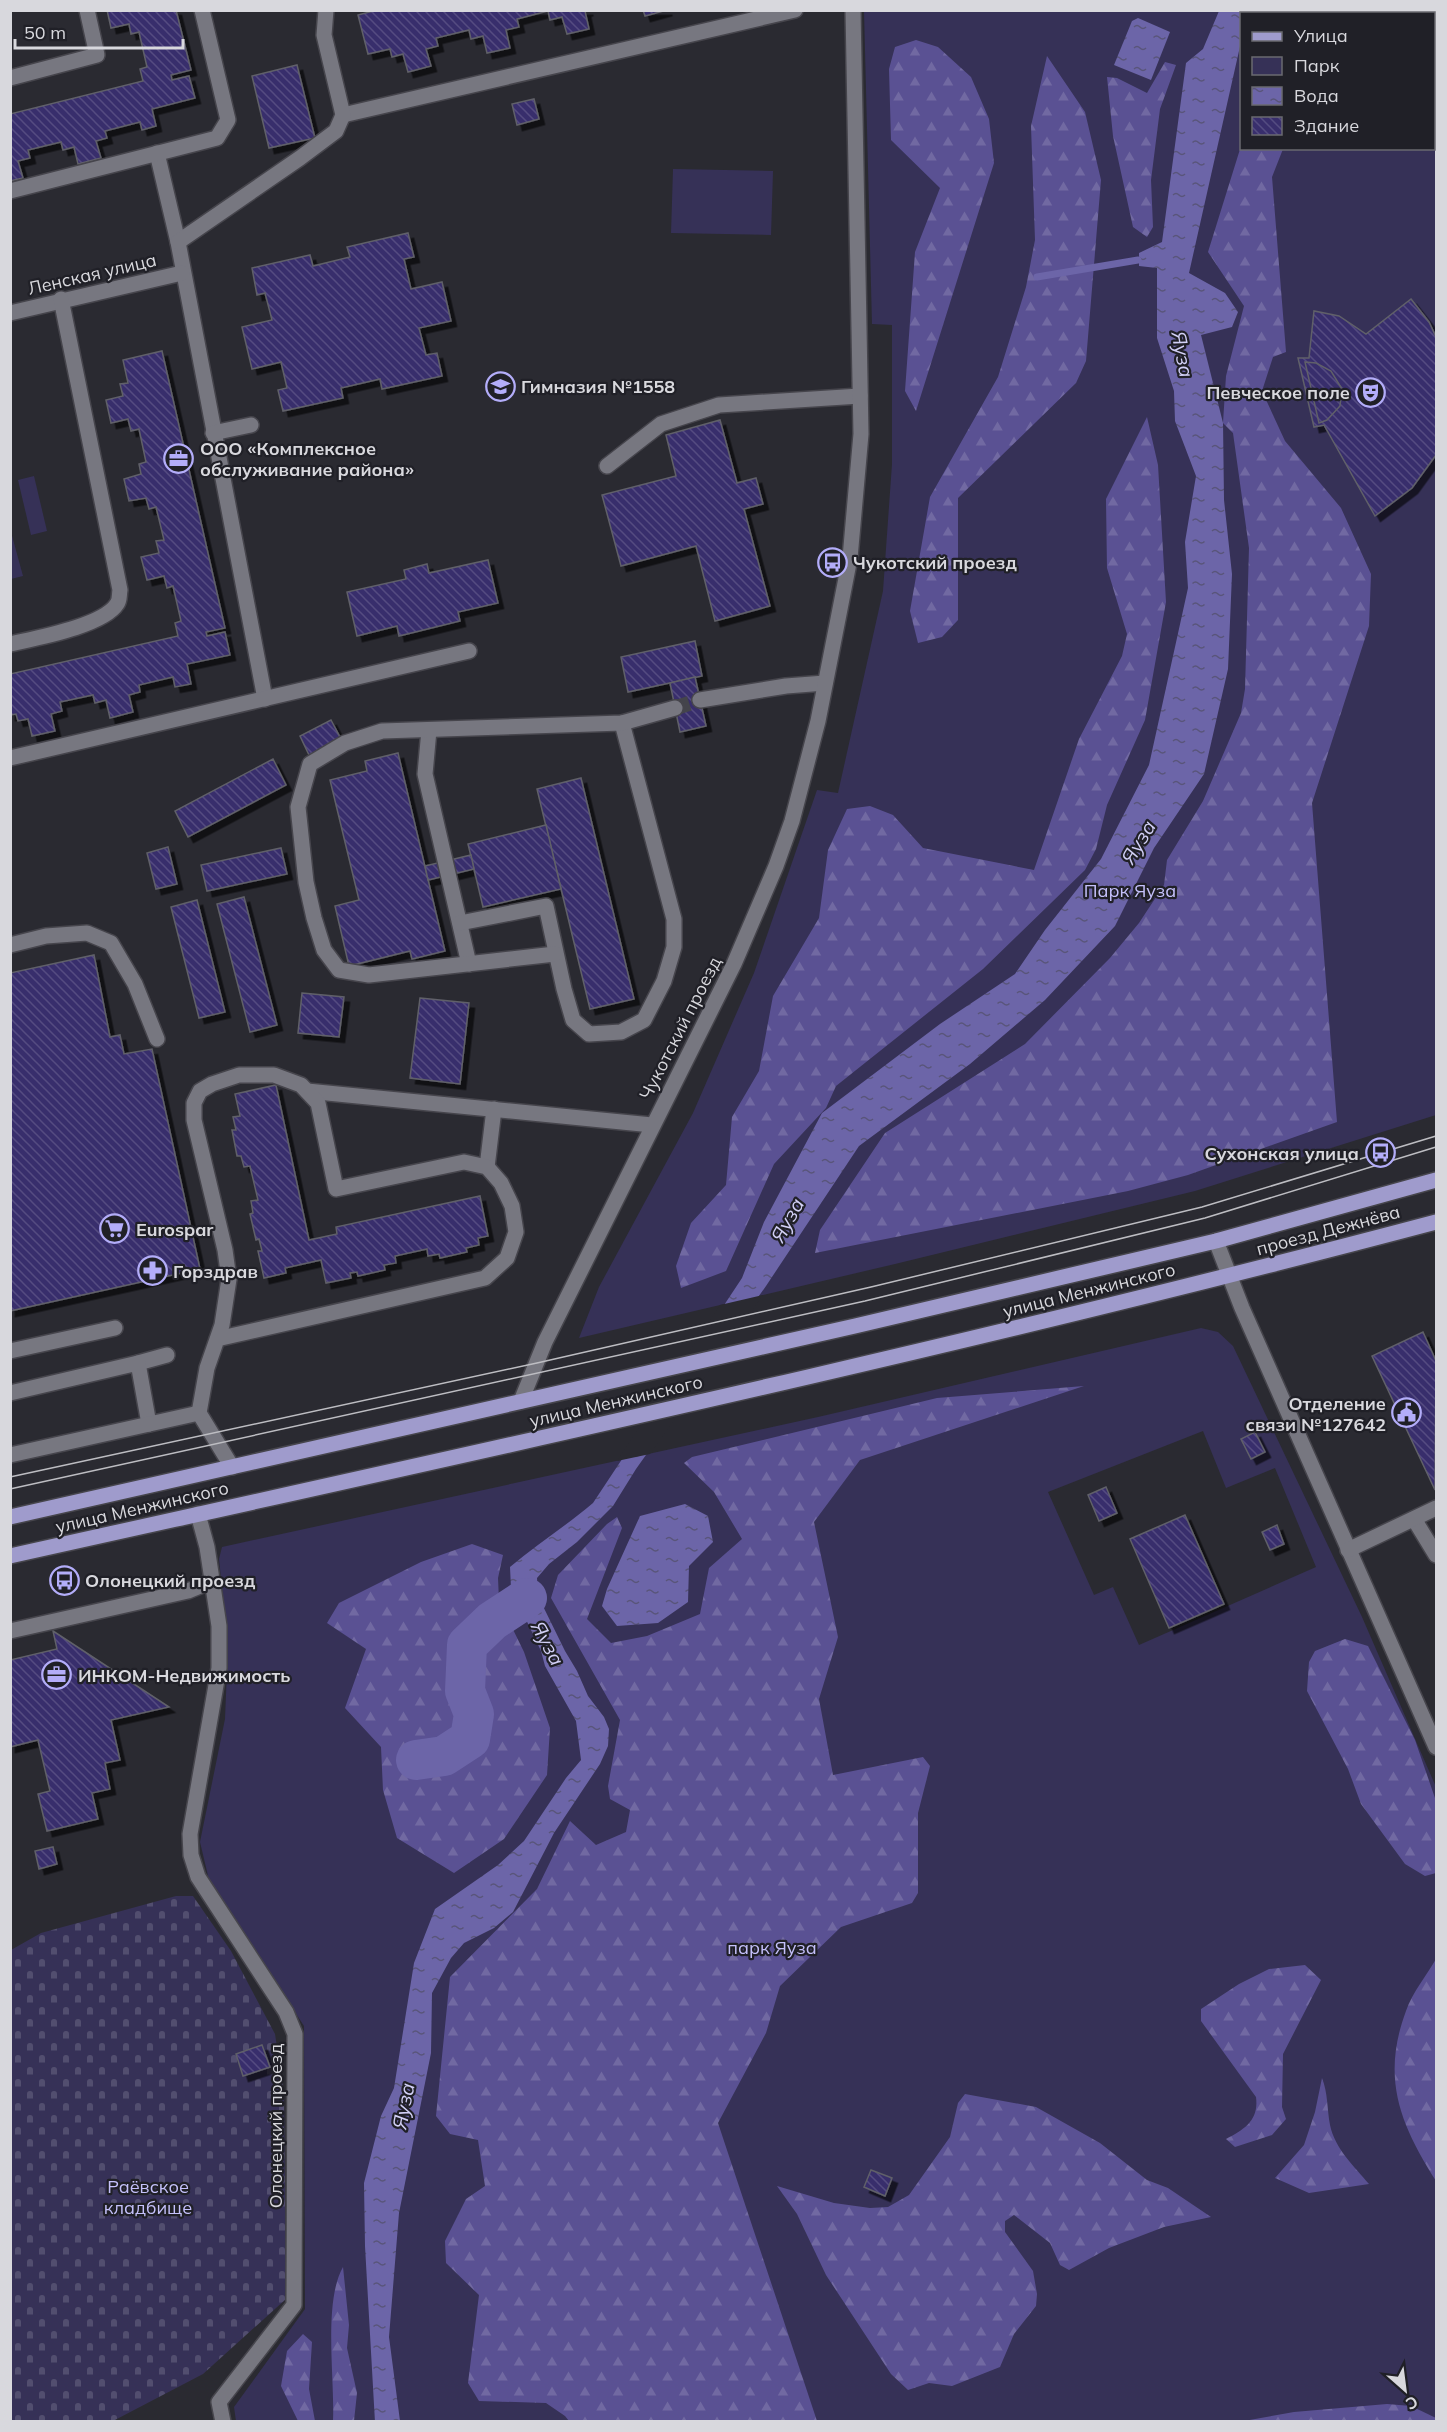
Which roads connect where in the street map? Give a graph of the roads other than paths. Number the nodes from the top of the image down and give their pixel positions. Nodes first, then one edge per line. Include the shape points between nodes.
1 (87, 10) edge
2 (202, 10) edge
3 (326, 10) edge
4 (795, 10) edge
5 (853, 10) edge
6 (10, 78) edge
7 (343, 115) junction
8 (157, 153) junction
9 (10, 191) edge
10 (178, 242) junction
11 (182, 273) junction
12 (61, 300) junction
13 (10, 313) edge
14 (860, 396) junction
15 (251, 425) dead end
16 (213, 433) junction
17 (607, 466) dead end
18 (10, 644) edge
19 (469, 651) dead end
20 (825, 683) junction
21 (265, 699) junction
22 (700, 700) tunnel mouth
23 (675, 708) tunnel mouth
24 (622, 723) junction
25 (429, 730) junction
26 (10, 758) edge
27 (460, 923) junction
28 (10, 945) edge
29 (555, 954) junction
30 (470, 964) junction
31 (157, 1039) dead end
32 (307, 1091) junction
33 (494, 1109) junction
34 (652, 1125) junction
35 (487, 1167) junction
36 (1437, 1180) edge
37 (1437, 1222) edge
38 (1216, 1241) junction
39 (1229, 1277) junction
40 (115, 1328) dead end
41 (217, 1339) junction
42 (10, 1352) edge
43 (167, 1355) dead end
44 (138, 1363) junction
45 (10, 1393) edge
46 (521, 1401) junction
47 (199, 1413) junction
48 (149, 1424) junction
49 (10, 1455) edge
50 (232, 1467) junction
51 (1437, 1508) edge
52 (198, 1514) junction
53 (10, 1517) edge
54 (1414, 1519) junction
55 (1348, 1550) junction
56 (1437, 1555) edge
57 (10, 1556) edge
58 (212, 1581) junction
59 (10, 1631) edge
60 (1437, 1747) edge
61 (223, 2421) edge

1 - 6 street via 97,55
2 - 8 street via 228,120 217,138
3 - 7 street via 324,35
4 - 7 street
5 - 14 street, Чукотский проезд
7 - 10 street via 336,131
8 - 9 street
8 - 10 street
10 - 11 street
11 - 12 street, Ленская улица
11 - 16 street
12 - 13 street, Ленская улица
12 - 18 street via 118,579 119,602 98,619
14 - 17 street via 719,405 661,424
14 - 20 street, Чукотский проезд via 861,434 850,558
15 - 16 street
16 - 21 street
19 - 21 street
20 - 22 street
20 - 34 street, Чукотский проезд via 802,786 776,866 734,964
21 - 26 street
23 - 24 street
24 - 25 street
24 - 29 street via 674,919 674,947 644,1020 621,1032 589,1034 573,1020
25 - 27 street via 425,774
25 - 30 street via 382,731 345,743 310,764 298,807 306,882 324,950 339,970 369,975
27 - 29 street via 546,906
27 - 30 street
28 - 31 street via 46,936 87,933 111,943 135,984
29 - 30 street
32 - 33 street
32 - 35 street via 318,1103 336,1189 464,1162
32 - 41 street via 274,1075 239,1075 200,1091 194,1102 194,1120 225,1250 228,1279
33 - 34 street
33 - 35 street
34 - 46 street, Чукотский проезд via 545,1342
35 - 41 street via 501,1183 512,1206 516,1232 507,1257 485,1278
36 - 38 main road, проезд Дежнёва
37 - 39 main road, проезд Дежнёва
38 - 39 street
38 - 46 main road, улица Менжинского
39 - 52 main road, улица Менжинского via 836,1372
39 - 55 street
40 - 42 street
41 - 47 street
43 - 44 street
44 - 45 street
44 - 48 street
46 - 50 main road, улица Менжинского
47 - 48 street
47 - 50 street
48 - 49 street
50 - 53 main road, улица Менжинского
51 - 54 street
52 - 57 main road, улица Менжинского
52 - 58 street, Олонецкий проезд
54 - 55 street
54 - 56 street
55 - 60 street
58 - 59 street via 188,1591
58 - 61 street, Олонецкий проезд via 219,1626 219,1668 190,1834 191,1855 208,1895 286,2012 295,2034 294,2306 219,2402

